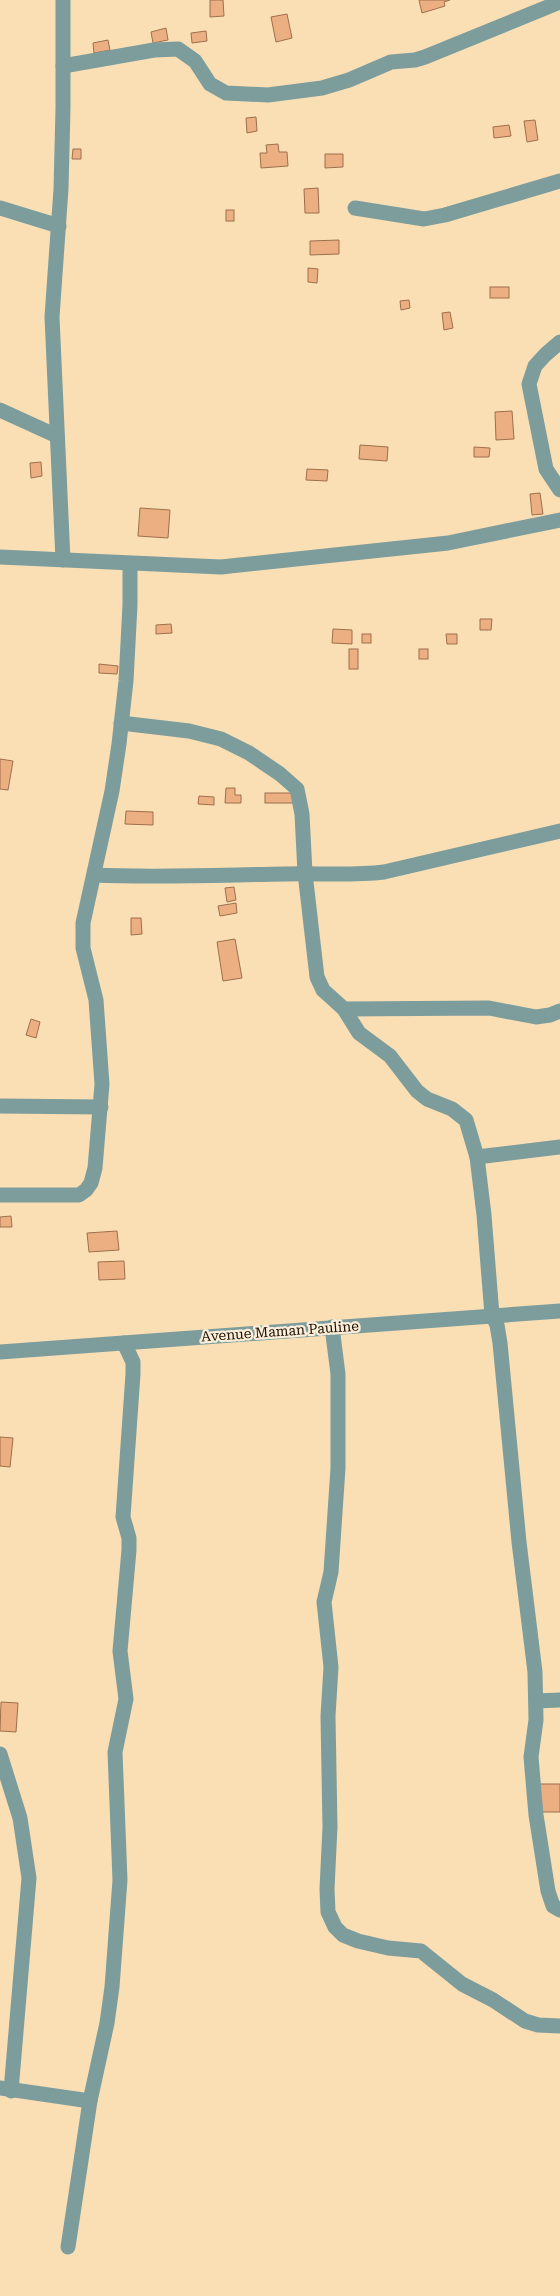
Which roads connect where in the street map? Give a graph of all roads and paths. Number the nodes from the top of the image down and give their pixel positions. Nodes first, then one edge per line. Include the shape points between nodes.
1 (63, 0) edge
2 (560, 2) edge
3 (63, 66) junction
4 (560, 181) edge
5 (0, 208) edge
6 (354, 208) dead end
7 (59, 226) junction
8 (560, 342) edge
9 (0, 410) edge
10 (57, 436) junction
11 (560, 490) edge
12 (560, 520) edge
13 (0, 557) edge
14 (63, 560) junction
15 (130, 564) junction
16 (121, 723) junction
17 (560, 831) edge
18 (304, 873) junction
19 (94, 875) junction
20 (344, 1009) junction
21 (560, 1011) edge
22 (0, 1106) edge
23 (101, 1107) junction
24 (560, 1147) edge
25 (477, 1157) junction
26 (0, 1195) edge
27 (560, 1311) edge
28 (492, 1315) junction
29 (332, 1327) junction
30 (124, 1343) junction
31 (0, 1352) edge
32 (536, 1700) junction
33 (560, 1700) edge
34 (0, 1754) edge
35 (560, 1910) edge
36 (560, 2026) edge
37 (5, 2090) edge
38 (90, 2101) junction
39 (68, 2247) dead end

1 - 3 street
2 - 3 street via 425,57 391,62 338,84 295,93 226,93 210,84 195,61 178,49 154,50
3 - 7 street
4 - 6 street via 446,216 424,219
5 - 7 street
7 - 10 street via 52,317
8 - 11 street via 535,366 529,384 546,469
9 - 10 street
10 - 14 street
12 - 15 street via 448,543 292,561 220,568
13 - 14 street
14 - 15 street
15 - 16 street
16 - 18 street via 189,731 221,739 280,774 297,789 300,800
16 - 19 street via 112,791
17 - 18 street via 384,872 361,875
18 - 19 street via 169,877
18 - 20 street via 317,977 323,990
19 - 23 street via 82,938 96,1000
20 - 21 street via 490,1008 536,1017
20 - 25 street via 359,1033 390,1056 417,1091 466,1120
22 - 23 street
23 - 26 street via 95,1168 86,1190 79,1195 66,1196
24 - 25 street
25 - 28 street
27 - 28 street, Avenue Maman Pauline
28 - 29 street, Avenue Maman Pauline
28 - 32 street via 500,1343
29 - 30 street, Avenue Maman Pauline
29 - 36 street via 338,1374 338,1468 331,1572 324,1602 330,1667 328,1912 343,1935 388,1948 421,1951 462,1984 525,2021
30 - 31 street, Avenue Maman Pauline
30 - 38 street via 133,1362 133,1374 123,1517 129,1550 120,1651 126,1699 115,1752 120,1880 112,1987
32 - 33 street
32 - 35 street via 532,1758 536,1816 548,1891 554,1906
34 - 37 street via 20,1818 29,1878
37 - 38 street
38 - 39 street

